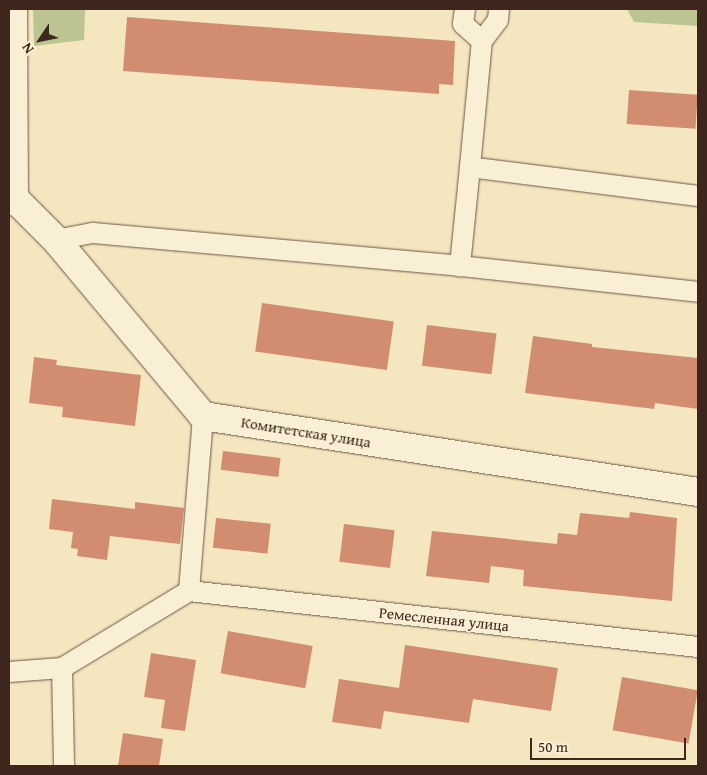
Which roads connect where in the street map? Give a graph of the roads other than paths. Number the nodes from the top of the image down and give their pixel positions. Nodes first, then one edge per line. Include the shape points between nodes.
1 (16, 9) edge
2 (465, 9) edge
3 (499, 9) edge
4 (482, 41) junction
5 (470, 167) junction
6 (698, 196) edge
7 (13, 201) edge
8 (56, 240) junction
9 (460, 266) junction
10 (698, 292) edge
11 (203, 416) junction
12 (698, 492) edge
13 (189, 591) junction
14 (698, 647) edge
15 (62, 668) junction
16 (9, 672) edge
17 (64, 766) edge

1 - 7 street
2 - 4 street via 463,24
3 - 4 street via 498,20
4 - 5 street
5 - 6 street
5 - 9 street
7 - 8 street
8 - 9 street via 93,233
8 - 11 street
9 - 10 street
11 - 12 street, Комитетская улица
11 - 13 street
13 - 14 street, Ремесленная улица
13 - 15 street
15 - 16 street
15 - 17 street

